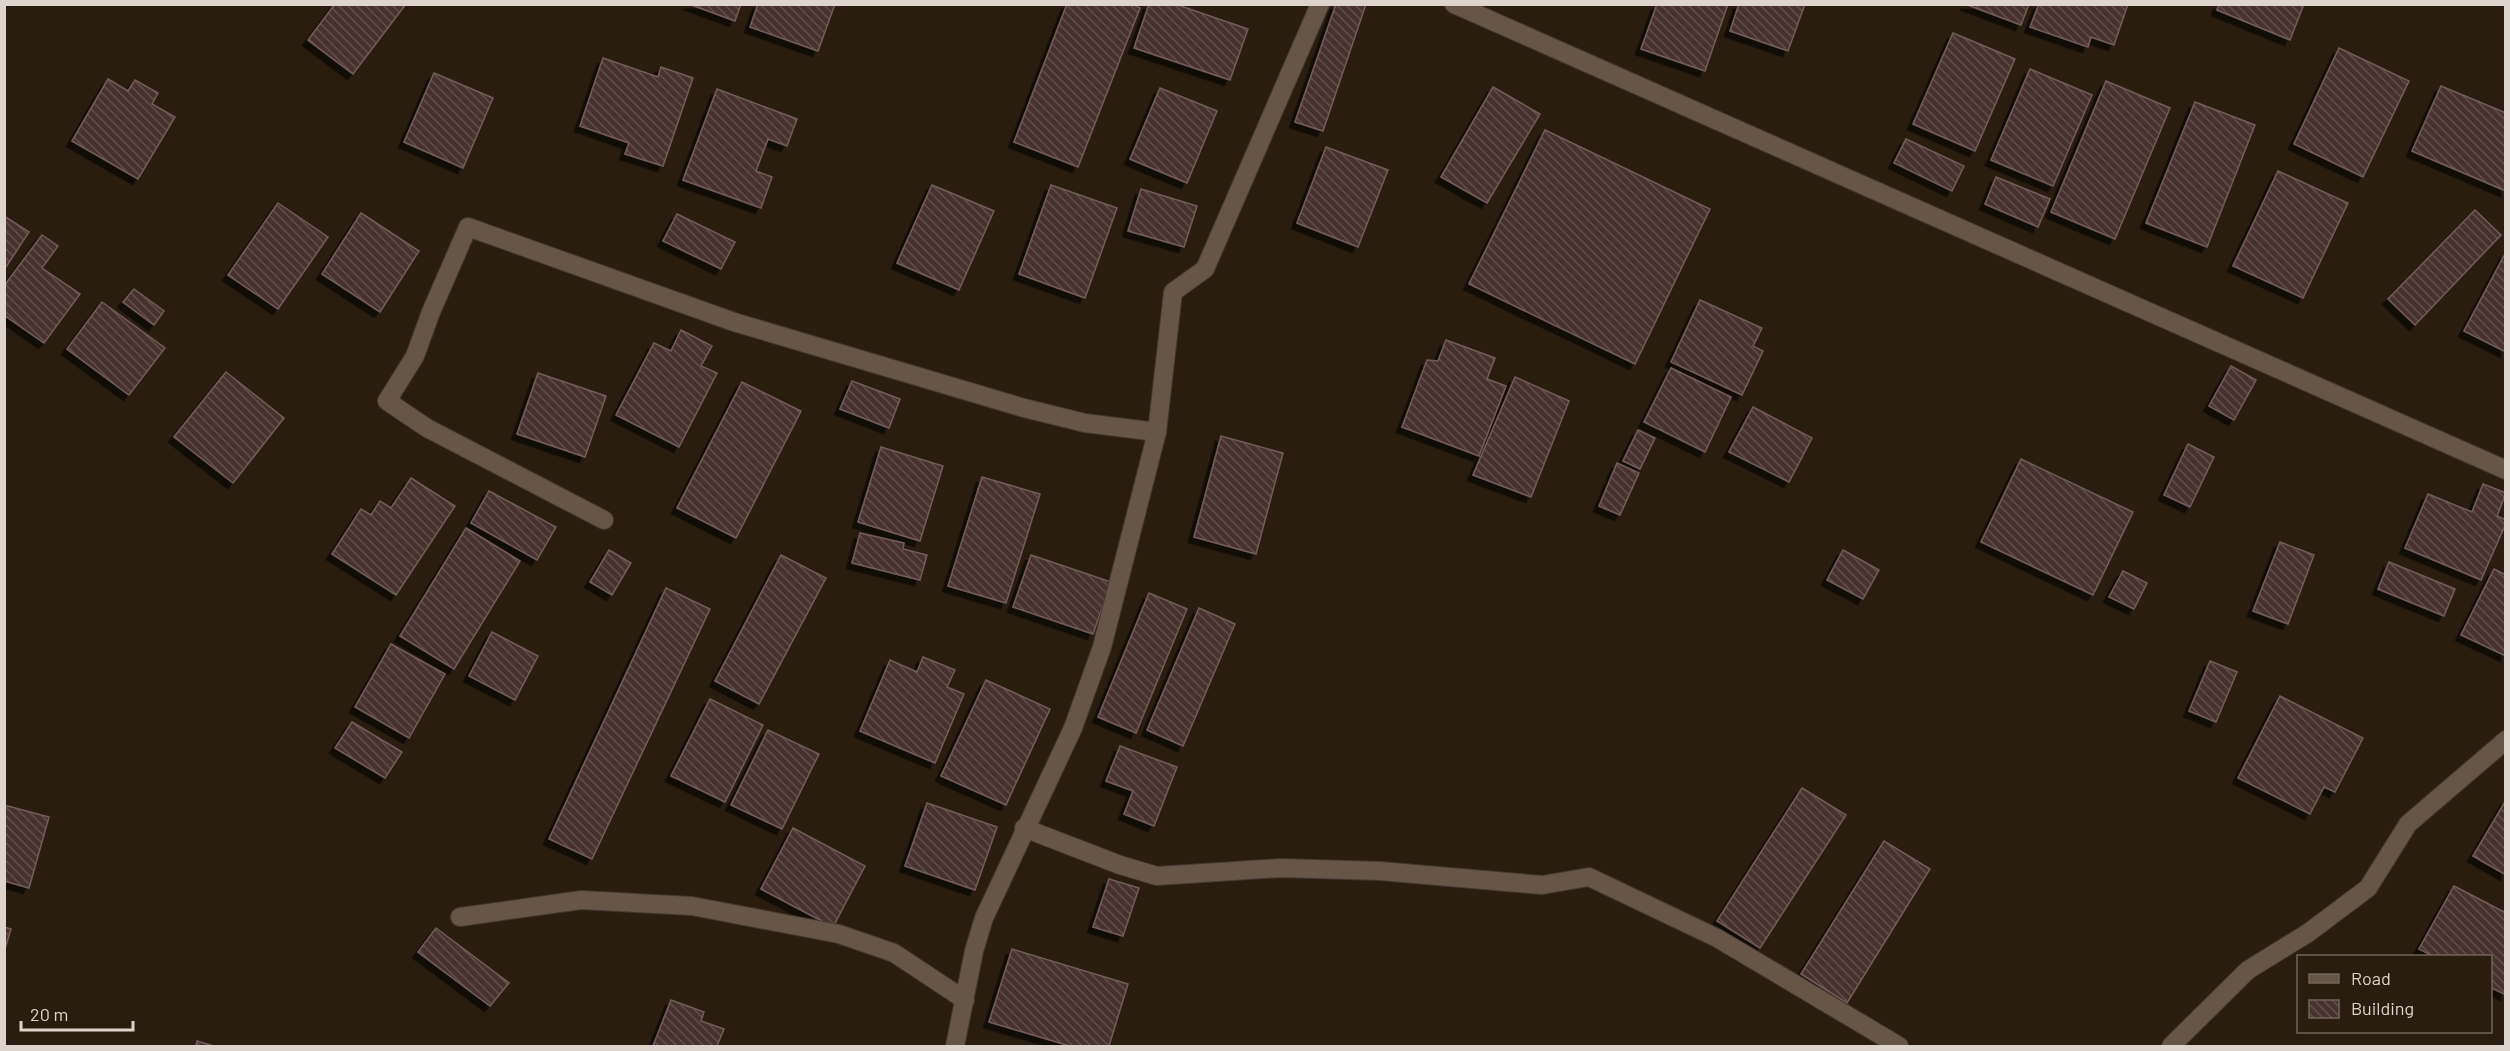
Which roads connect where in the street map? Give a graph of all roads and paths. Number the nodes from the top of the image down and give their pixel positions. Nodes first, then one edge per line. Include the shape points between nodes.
1 (1320, 4) edge
2 (1454, 4) edge
3 (1157, 432) junction
4 (2505, 470) edge
5 (604, 520) dead end
6 (2505, 740) edge
7 (1024, 828) junction
8 (460, 917) dead end
9 (965, 1000) junction
10 (956, 1047) edge
11 (1899, 1047) edge
12 (2171, 1047) edge

1 - 3 street via 1205,268 1173,292
2 - 4 street
3 - 5 street via 1085,423 1024,408 734,322 468,227 416,356 387,401 427,428
3 - 7 street via 1102,647 1073,728
6 - 12 street via 2408,824 2368,888 2308,933 2248,970
7 - 9 street via 984,918
7 - 11 street via 1157,876 1281,868 1380,871 1542,885 1589,877 1717,938
8 - 9 street via 581,900 692,906 839,934 894,953
9 - 10 street

